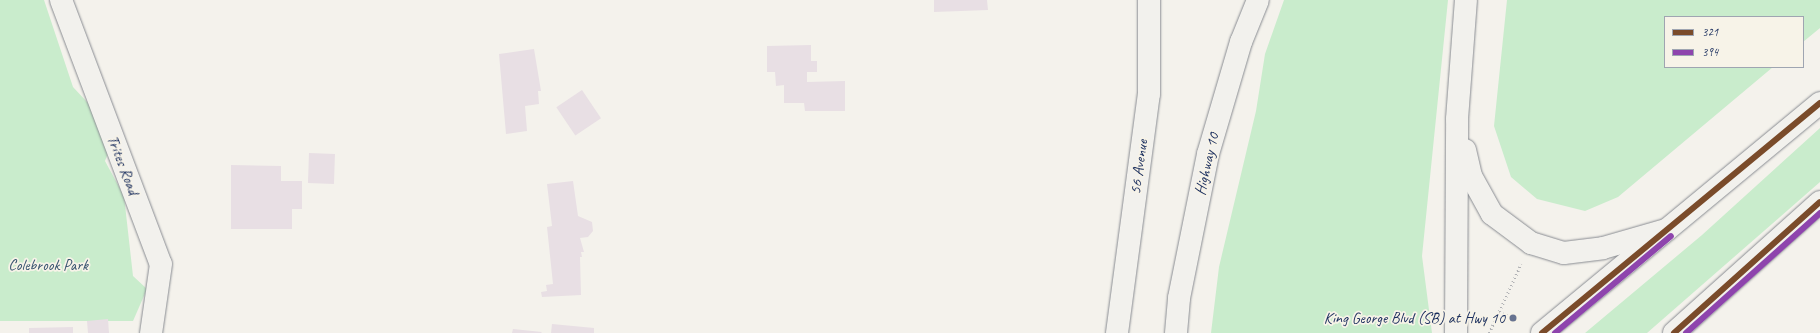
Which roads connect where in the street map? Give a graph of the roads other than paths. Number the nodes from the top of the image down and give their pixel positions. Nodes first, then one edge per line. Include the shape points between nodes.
1 (61, 0) edge
2 (1149, 0) edge
3 (1258, 0) edge
4 (1466, 0) edge
5 (1820, 103) edge
6 (1457, 119) junction
7 (1820, 202) edge
8 (1666, 230) junction
9 (151, 333) edge
10 (1117, 333) edge
11 (1176, 333) edge
12 (1456, 333) edge
13 (1542, 333) edge
14 (1674, 333) edge

1 - 9 main road, Trites Road via 160,264
2 - 10 main road, 56 Avenue via 1149,94
3 - 11 main road, Highway 10 via 1241,42 1208,154 1179,298
4 - 6 main road
5 - 8 main road
6 - 8 main road via 1471,176 1492,214 1531,243 1564,253 1603,248
6 - 12 main road
7 - 14 main road
8 - 13 main road

